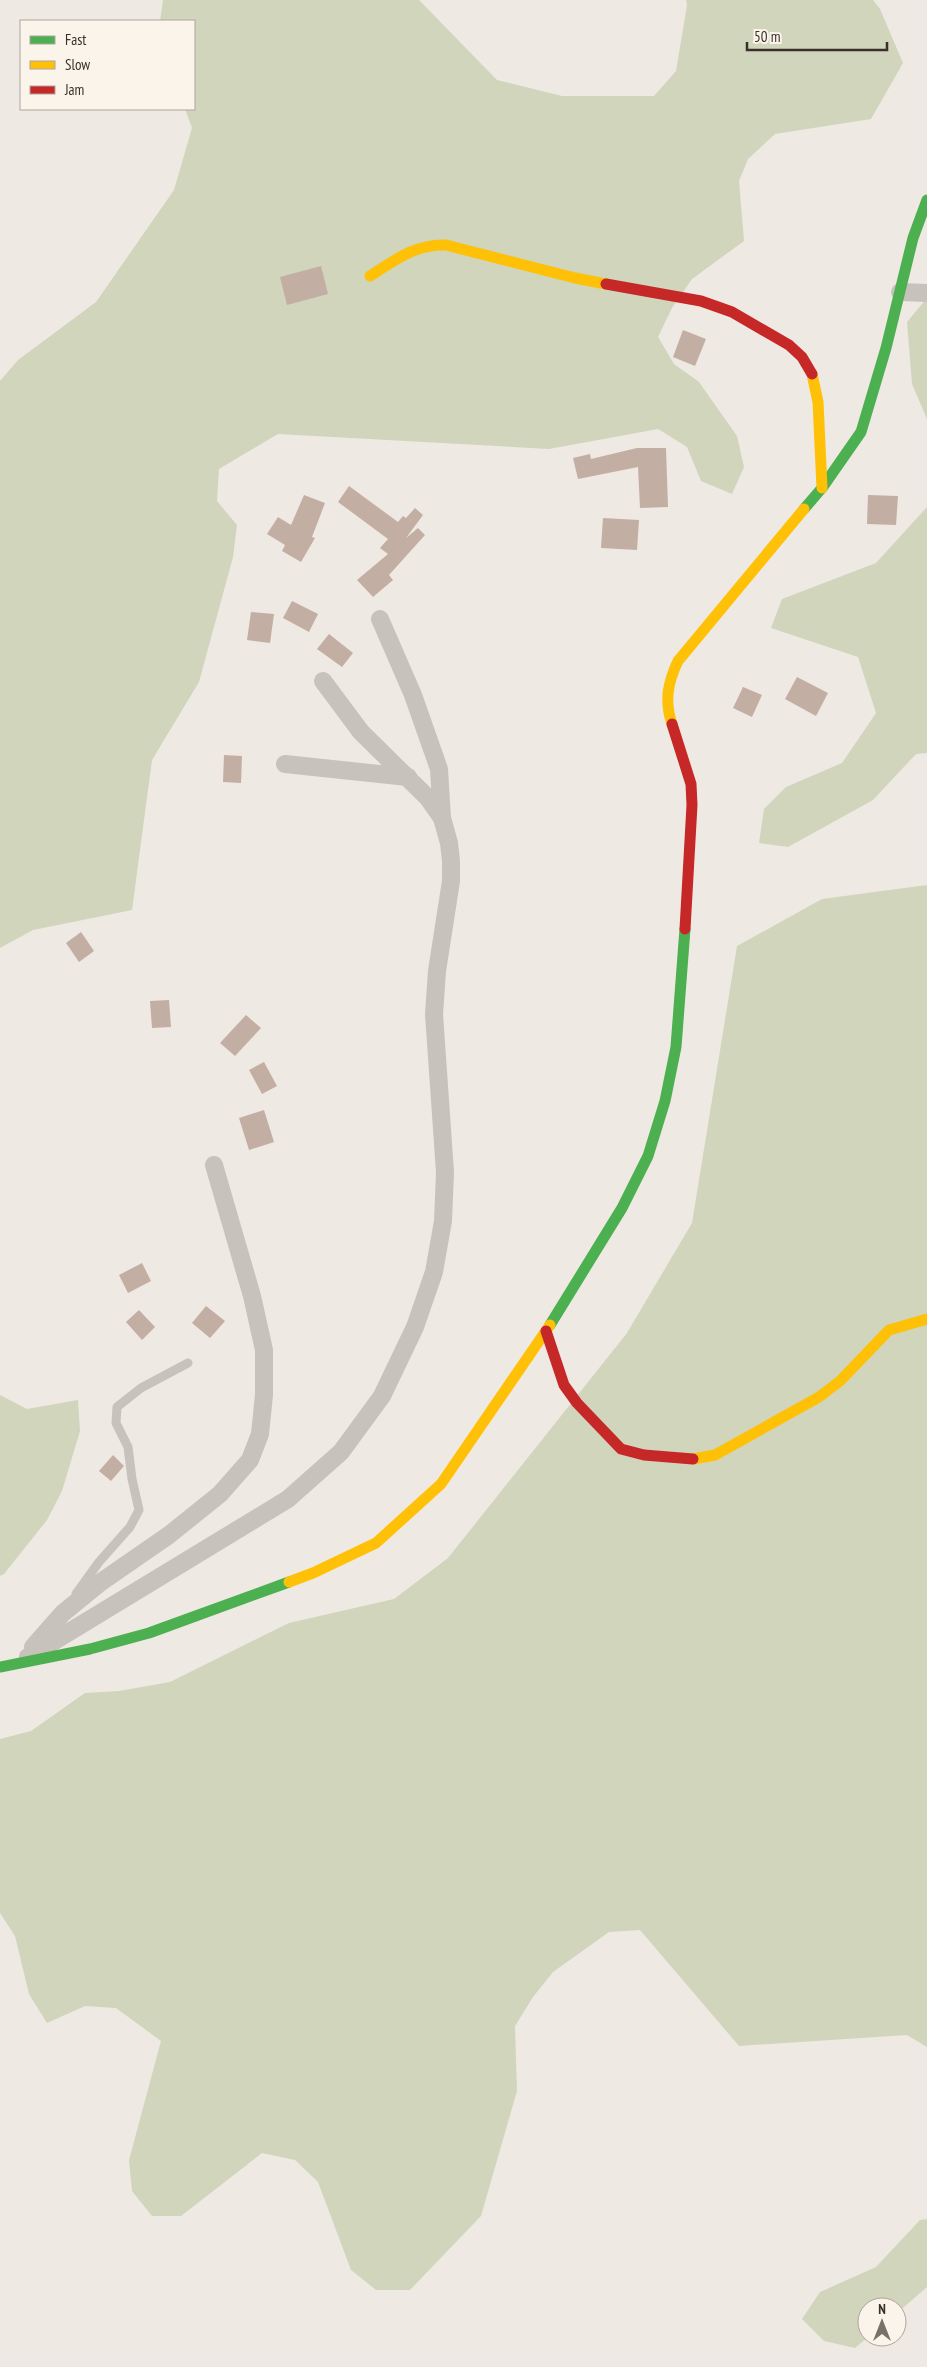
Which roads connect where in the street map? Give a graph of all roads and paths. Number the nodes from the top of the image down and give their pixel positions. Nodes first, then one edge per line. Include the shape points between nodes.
1 (927, 200) edge
2 (370, 276) dead end
3 (900, 292) junction
4 (927, 293) edge
5 (822, 488) junction
6 (380, 619) dead end
7 (323, 681) dead end
8 (285, 764) dead end
9 (408, 777) junction
10 (442, 818) junction
11 (214, 1164) dead end
12 (927, 1319) edge
13 (546, 1331) junction
14 (188, 1363) dead end
15 (63, 1613) junction
16 (19, 1662) junction
17 (0, 1667) edge

1 - 3 street via 913,238
2 - 5 street via 417,246 446,245 575,278 701,301 732,312 789,345 812,372 818,402
3 - 4 street
3 - 5 street via 861,432
5 - 13 street via 678,662 670,676 667,690 670,727 690,779 692,805 684,974 666,1100 640,1176
6 - 10 street via 413,694 439,769
7 - 9 street via 362,732
8 - 9 street
9 - 10 street
10 - 16 street via 449,843 451,881 434,1014 445,1172 443,1221 434,1272 415,1327 382,1396 341,1452 288,1499
11 - 15 street via 264,1350 260,1434 250,1460 220,1494
12 - 13 street via 889,1330 840,1381 819,1397 715,1456 699,1459 644,1456 621,1449 564,1385
13 - 16 street via 441,1484 376,1543 314,1573 149,1633 90,1649
14 - 15 lane via 140,1388 117,1407 116,1423 128,1447 139,1510 130,1527 99,1562
15 - 16 street
16 - 17 street

